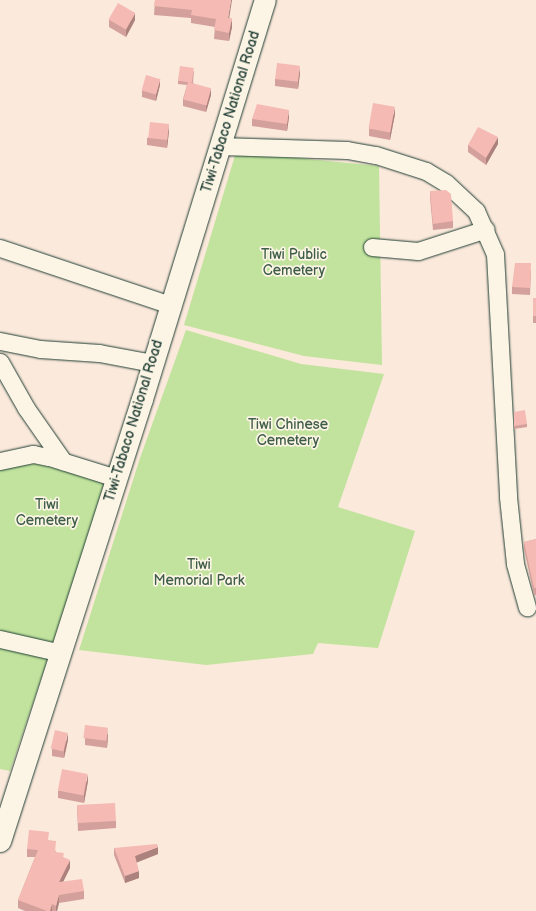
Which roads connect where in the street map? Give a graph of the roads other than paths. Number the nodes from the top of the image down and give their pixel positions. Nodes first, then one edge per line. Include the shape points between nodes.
1 (265, 0) edge
2 (220, 146) junction
3 (486, 229) junction
4 (372, 247) dead end
5 (0, 248) edge
6 (170, 305) junction
7 (0, 341) edge
8 (0, 362) edge
9 (153, 362) junction
10 (0, 461) edge
11 (63, 461) junction
12 (116, 478) junction
13 (527, 607) dead end
14 (0, 639) edge
15 (61, 653) junction
16 (0, 841) edge

1 - 2 main road, Tiwi-Tabaco National Road
2 - 3 street via 347,150 402,162 446,184 476,211
2 - 6 main road, Tiwi-Tabaco National Road
3 - 4 street via 418,251
3 - 13 street via 495,254 499,369 515,564
5 - 6 street
6 - 9 main road, Tiwi-Tabaco National Road
7 - 9 street via 40,349 99,353
8 - 11 street via 26,408
9 - 12 main road, Tiwi-Tabaco National Road
10 - 11 street via 33,454
11 - 12 street
12 - 15 main road, Tiwi-Tabaco National Road
14 - 15 street
15 - 16 main road, Tiwi-Tabaco National Road

